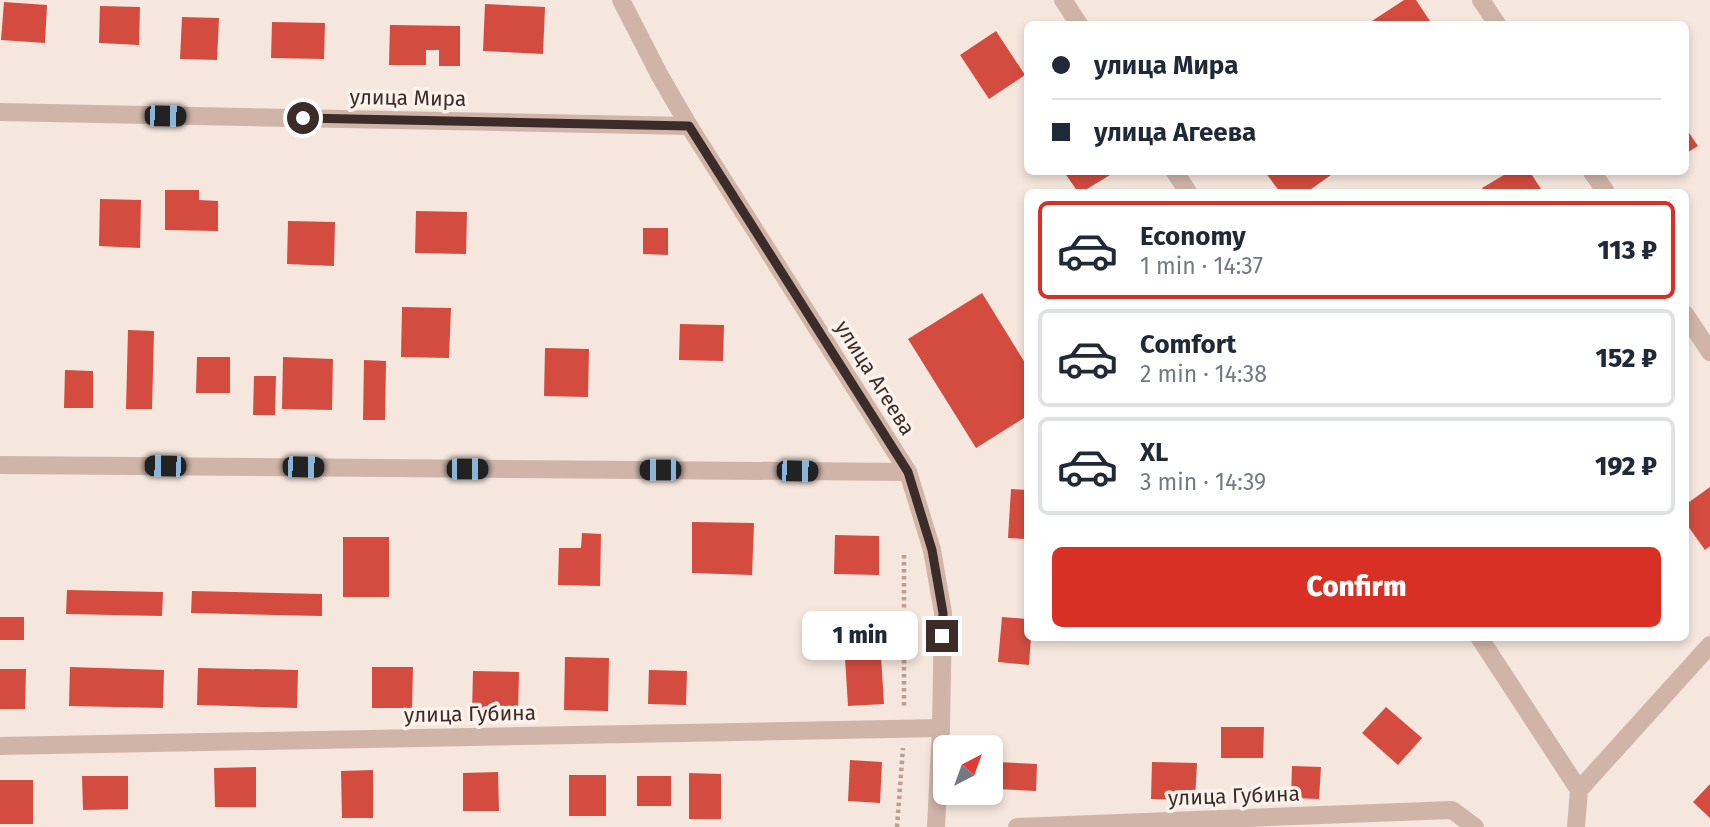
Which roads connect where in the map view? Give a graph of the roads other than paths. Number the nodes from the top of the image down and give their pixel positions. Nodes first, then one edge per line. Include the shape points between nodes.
1 (621, 0) edge
2 (1063, 0) edge
3 (1481, 0) edge
4 (1077, 21) edge
5 (1495, 21) edge
6 (0, 112) edge
7 (689, 126) junction
8 (1689, 320) edge
9 (1710, 352) edge
10 (0, 465) edge
11 (908, 472) junction
12 (1482, 641) edge
13 (1710, 645) edge
14 (941, 728) junction
15 (0, 746) edge
16 (1579, 790) junction
17 (936, 827) edge
18 (1017, 827) edge
19 (1475, 827) edge
20 (1576, 827) edge

1 - 7 street, улица Агеева
2 - 4 street
3 - 5 street
6 - 7 street, улица Мира
7 - 11 street, улица Агеева
8 - 9 street
10 - 11 street
11 - 14 street, улица Агеева via 932,550 943,613
12 - 16 street
13 - 16 street
14 - 15 street, улица Губина
14 - 17 street, улица Агеева
16 - 20 street
18 - 19 street, улица Губина via 1452,810

